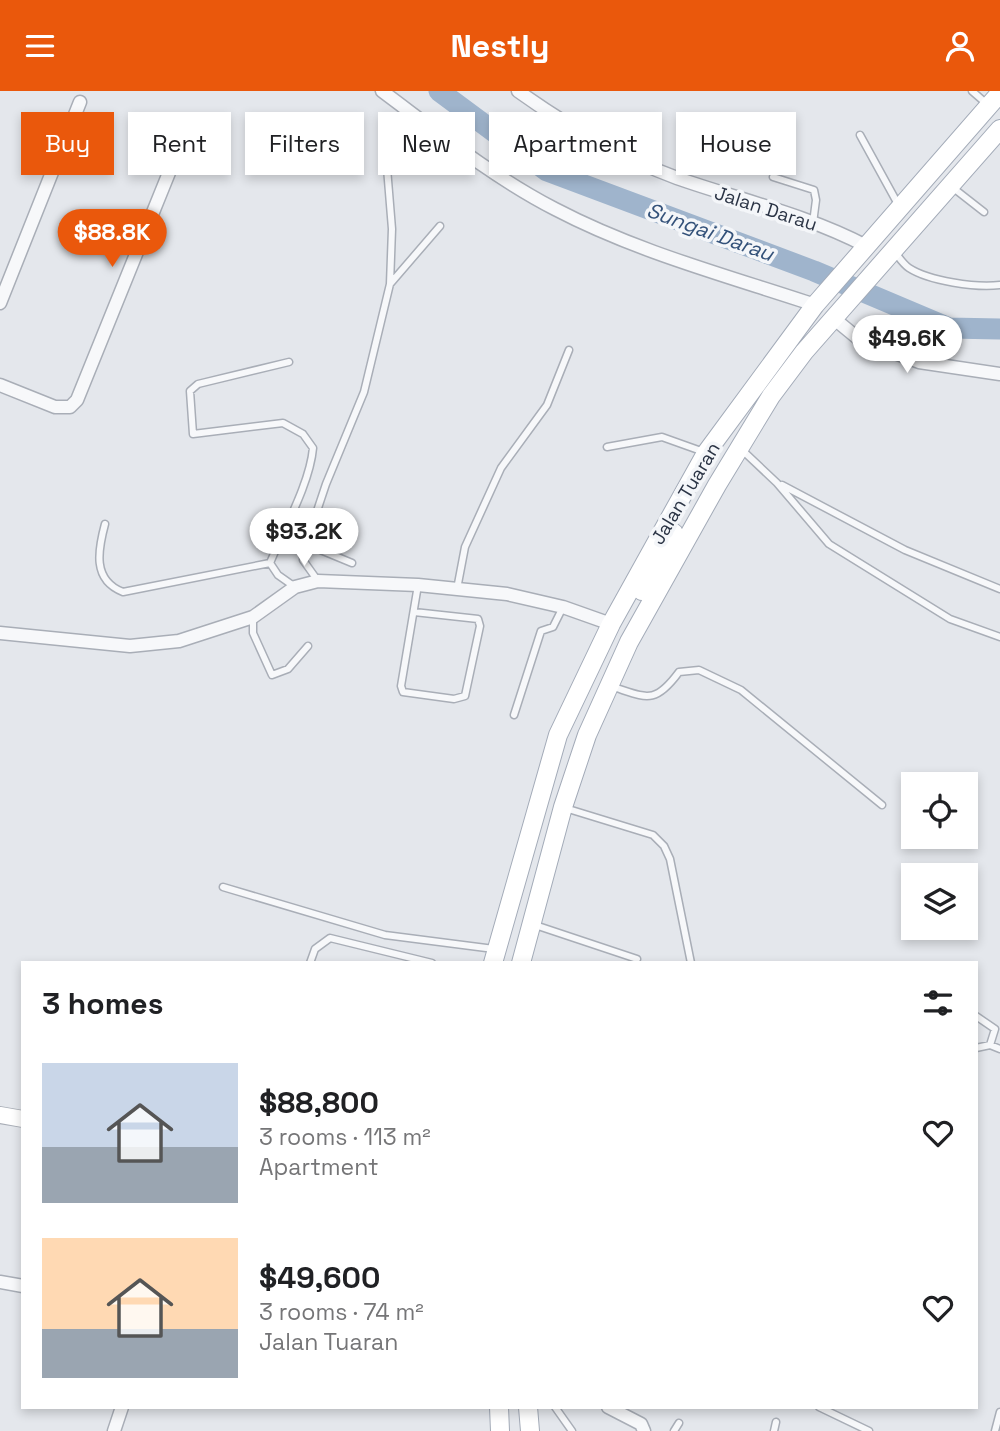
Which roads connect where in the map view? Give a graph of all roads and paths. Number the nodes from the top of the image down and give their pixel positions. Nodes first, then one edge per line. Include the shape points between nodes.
1 (382, 91) edge
2 (518, 91) edge
3 (972, 91) edge
4 (994, 99) edge
5 (80, 102) dead end
6 (1000, 129) edge
7 (860, 135) dead end
8 (168, 175) edge
9 (388, 175) edge
10 (773, 177) dead end
11 (950, 185) junction
12 (900, 208) junction
13 (984, 212) dead end
14 (813, 223) junction
15 (440, 226) dead end
16 (866, 247) junction
17 (889, 253) junction
18 (390, 284) junction
19 (1000, 285) edge
20 (821, 299) junction
21 (0, 303) edge
22 (837, 311) junction
23 (569, 351) dead end
24 (289, 362) dead end
25 (1000, 374) edge
26 (0, 385) edge
27 (607, 447) dead end
28 (740, 448) junction
29 (706, 453) junction
30 (719, 482) junction
31 (777, 483) junction
32 (105, 524) dead end
33 (306, 544) junction
34 (270, 563) junction
35 (352, 563) dead end
36 (318, 581) junction
37 (418, 585) junction
38 (295, 587) junction
39 (457, 589) junction
40 (1000, 589) edge
41 (563, 607) junction
42 (414, 612) junction
43 (253, 617) junction
44 (611, 624) junction
45 (0, 633) edge
46 (1000, 637) edge
47 (308, 646) dead end
48 (584, 678) junction
49 (608, 685) junction
50 (514, 715) dead end
51 (882, 805) dead end
52 (563, 807) junction
53 (223, 887) dead end
54 (530, 924) junction
55 (392, 953) junction
56 (494, 956) edge
57 (636, 959) dead end
58 (311, 961) edge
59 (390, 961) edge
60 (424, 961) edge
61 (521, 961) edge
62 (691, 961) edge
63 (978, 1017) edge
64 (990, 1045) junction
65 (978, 1048) edge
66 (1000, 1049) edge
67 (0, 1115) edge
68 (21, 1119) edge
69 (0, 1282) edge
70 (21, 1286) edge
71 (121, 1409) edge
72 (499, 1409) edge
73 (528, 1409) edge
74 (556, 1409) edge
75 (612, 1409) edge
76 (823, 1409) edge
77 (1000, 1412) edge
78 (776, 1422) dead end
79 (679, 1423) dead end
80 (114, 1431) edge
81 (500, 1431) edge
82 (530, 1431) edge
83 (572, 1431) edge
84 (644, 1431) edge
85 (674, 1431) edge
86 (774, 1431) edge
87 (869, 1431) edge
88 (995, 1431) edge

1 - 20 street via 483,165 554,209 648,250
2 - 14 street, Jalan Darau via 612,149 674,177
3 - 4 lane
4 - 12 main road, Jalan Tuaran
5 - 21 street
6 - 11 main road, Jalan Tuaran
7 - 12 lane
8 - 26 street via 77,400 70,407 55,407
9 - 18 lane
10 - 14 lane via 814,190
11 - 13 lane
11 - 17 main road, Jalan Tuaran
12 - 16 main road, Jalan Tuaran
14 - 16 street, Jalan Darau
15 - 18 lane
16 - 20 main road, Jalan Tuaran
17 - 19 lane via 908,268 937,278 978,287
17 - 22 main road, Jalan Tuaran
18 - 33 lane via 364,392
20 - 29 main road, Jalan Tuaran
22 - 25 street via 860,339 919,362
22 - 28 main road, Jalan Tuaran via 771,396
23 - 39 lane via 547,405 501,468 465,547
24 - 34 lane via 198,384 190,391 193,434 284,423 303,434 313,449 311,471
27 - 29 lane via 662,437
28 - 30 main road, Jalan Tuaran
28 - 31 lane
29 - 44 main road, Jalan Tuaran
30 - 48 main road via 708,478 701,484 605,659
30 - 49 main road, Jalan Tuaran
31 - 40 lane via 905,550
31 - 46 lane via 829,544 940,614
32 - 34 lane via 98,550 101,573 123,592
33 - 35 lane
33 - 36 lane via 303,560
34 - 38 lane
36 - 37 street
36 - 38 street
37 - 39 street
37 - 42 lane
38 - 43 street
39 - 41 street
41 - 44 street
41 - 50 lane via 553,627 541,631
42 - 42 lane via 403,692 454,699 465,696 478,619
43 - 45 street via 180,641 130,646
43 - 47 lane via 253,633 272,675 288,669
44 - 48 main road, Jalan Tuaran
48 - 56 main road, Jalan Tuaran via 551,756
49 - 51 lane via 648,698 664,693 679,672 699,670 741,690
49 - 52 main road, Jalan Tuaran
52 - 54 main road, Jalan Tuaran
52 - 62 lane via 653,835 664,846
53 - 56 lane via 385,935
54 - 57 lane
54 - 61 main road, Jalan Tuaran
55 - 58 lane via 330,939 315,949
55 - 59 lane
55 - 60 lane
63 - 64 lane via 995,1029
64 - 65 lane
64 - 66 lane
67 - 68 street
69 - 70 street
71 - 80 street
72 - 81 main road
73 - 82 main road
74 - 83 lane
75 - 84 street via 641,1424
76 - 87 lane
77 - 88 lane
78 - 86 lane
79 - 85 lane

